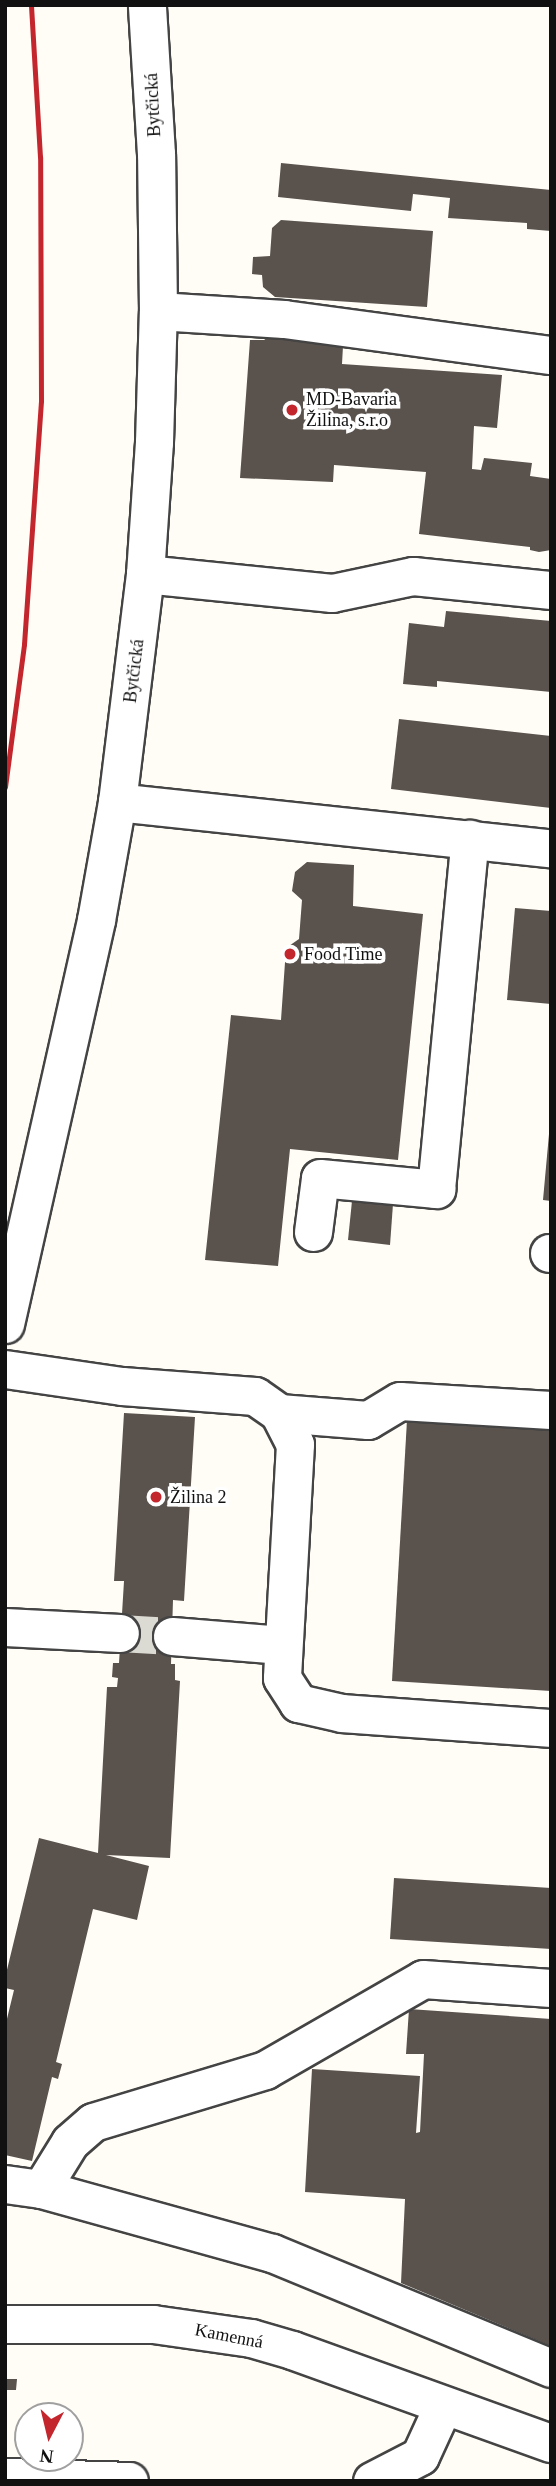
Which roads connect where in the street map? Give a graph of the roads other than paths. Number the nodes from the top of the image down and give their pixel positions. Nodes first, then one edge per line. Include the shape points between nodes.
1 (147, 5) edge
2 (158, 311) junction
3 (551, 355) edge
4 (145, 574) junction
5 (551, 590) edge
6 (117, 802) junction
7 (470, 839) junction
8 (551, 848) edge
9 (313, 1232) dead end
10 (5, 1324) edge
11 (5, 1368) edge
12 (551, 1410) edge
13 (279, 1413) junction
14 (5, 1627) edge
15 (120, 1633) tunnel mouth
16 (172, 1636) tunnel mouth
17 (282, 1644) junction
18 (551, 1728) edge
19 (551, 1988) edge
20 (5, 2184) edge
21 (41, 2189) junction
22 (5, 2324) edge
23 (551, 2368) edge
24 (443, 2406) junction
25 (551, 2443) edge
26 (5, 2477) edge
27 (129, 2481) edge
28 (372, 2481) edge

1 - 2 street, Bytčická via 156,154
2 - 3 street via 284,319
2 - 4 street, Bytčická
4 - 5 street via 332,593 413,576
4 - 6 street, Bytčická
6 - 7 street
6 - 10 street, Bytčická via 74,1022
7 - 8 street
7 - 9 street via 436,1189 320,1178
11 - 13 street via 122,1386 255,1396
12 - 13 street via 400,1401 368,1420
13 - 17 street via 295,1444
14 - 15 street
16 - 17 street
17 - 18 street via 282,1678 298,1703 342,1713
19 - 21 street via 423,1979 265,2070 93,2122 70,2142
20 - 21 street
21 - 23 street via 272,2253
22 - 24 street, Kamenná via 153,2323 251,2338
24 - 25 street, Kamenná
24 - 28 street via 420,2456
26 - 27 street

